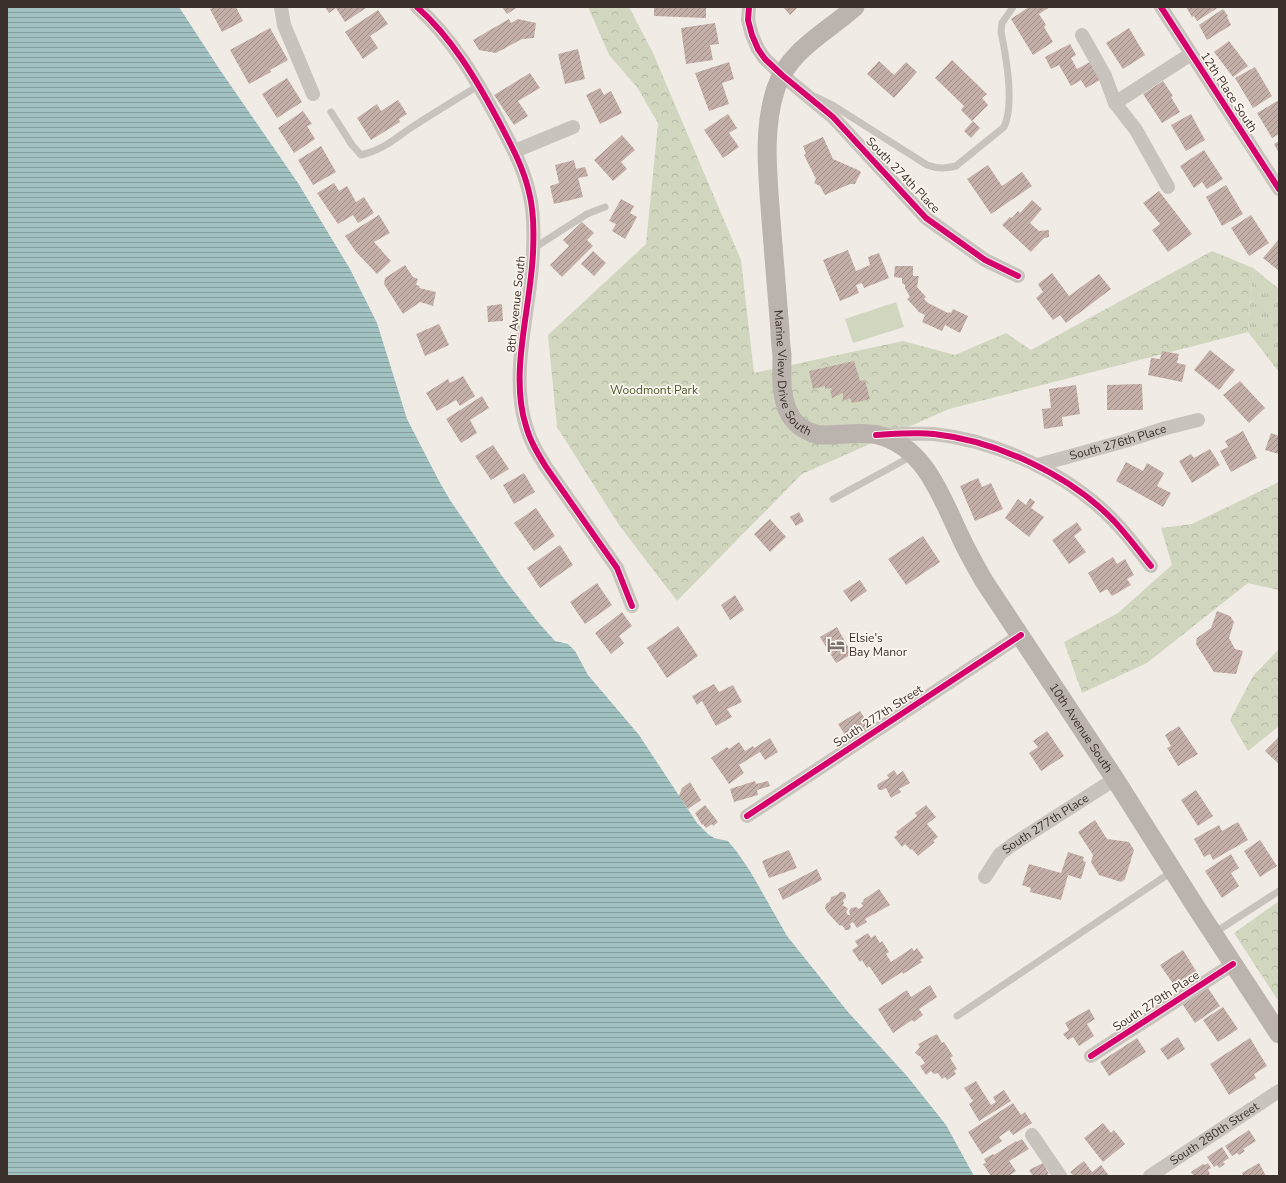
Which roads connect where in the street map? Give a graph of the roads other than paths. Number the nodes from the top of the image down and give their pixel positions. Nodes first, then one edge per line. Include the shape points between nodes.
1 (281, 7) edge
2 (417, 7) edge
3 (749, 7) edge
4 (855, 7) edge
5 (1013, 7) edge
6 (1161, 7) edge
7 (1082, 35) dead end
8 (1191, 54) junction
9 (782, 75) junction
10 (478, 86) junction
11 (798, 88) junction
12 (312, 94) dead end
13 (1115, 102) junction
14 (331, 112) dead end
15 (573, 127) dead end
16 (514, 150) junction
17 (1168, 186) dead end
18 (1279, 189) edge
19 (604, 207) dead end
20 (533, 248) junction
21 (1018, 276) dead end
22 (1198, 420) dead end
23 (876, 435) junction
24 (914, 455) junction
25 (1038, 465) junction
26 (833, 499) dead end
27 (1151, 566) dead end
28 (632, 606) dead end
29 (1021, 635) junction
30 (1115, 779) junction
31 (747, 816) dead end
32 (1173, 871) junction
33 (985, 877) dead end
34 (1279, 891) edge
35 (1213, 934) junction
36 (1233, 964) junction
37 (957, 1016) dead end
38 (1279, 1034) edge
39 (1091, 1056) dead end
40 (1279, 1091) edge
41 (1032, 1134) dead end
42 (1060, 1176) edge
43 (1150, 1176) edge

1 - 12 street via 284,25
2 - 10 street, 8th Avenue South via 445,36
3 - 9 street, South 274th Place via 748,20 758,49
4 - 9 main road, Marine View Drive South via 801,50
5 - 11 lane via 1002,24 1001,32 1009,86 1004,127 956,166 935,168 926,164 834,106
6 - 8 street, 12th Place South
7 - 13 street via 1106,76
8 - 13 street
8 - 18 street, 12th Place South
9 - 11 street, South 274th Place
9 - 23 main road, Marine View Drive South via 770,108 767,131 783,396 792,420 810,432 828,436
10 - 14 lane via 392,142 374,152 361,155
10 - 16 street, 8th Avenue South
11 - 21 street, South 274th Place via 833,117 926,218 985,260
13 - 17 street via 1136,130
15 - 16 street
16 - 20 street, 8th Avenue South via 532,205
19 - 20 lane via 587,214
20 - 28 street, 8th Avenue South via 519,380 526,427 546,467 617,568
22 - 25 street, South 276th Place
23 - 24 main road, 10th Avenue South via 889,438
23 - 25 street, Marine View Drive South via 933,434 955,438 996,449
24 - 26 lane
24 - 29 main road, 10th Avenue South via 934,482 966,550 984,581
25 - 27 street, Marine View Drive South via 1077,489 1097,505 1115,522
29 - 30 main road, 10th Avenue South
29 - 31 street, South 277th Street
30 - 32 main road, 10th Avenue South
30 - 33 street, South 277th Place via 1000,854
32 - 35 main road, 10th Avenue South
32 - 37 lane
34 - 35 lane
35 - 36 main road, 10th Avenue South
36 - 38 main road, 10th Avenue South
36 - 39 street, South 279th Place
40 - 43 street, South 280th Street
41 - 42 street

